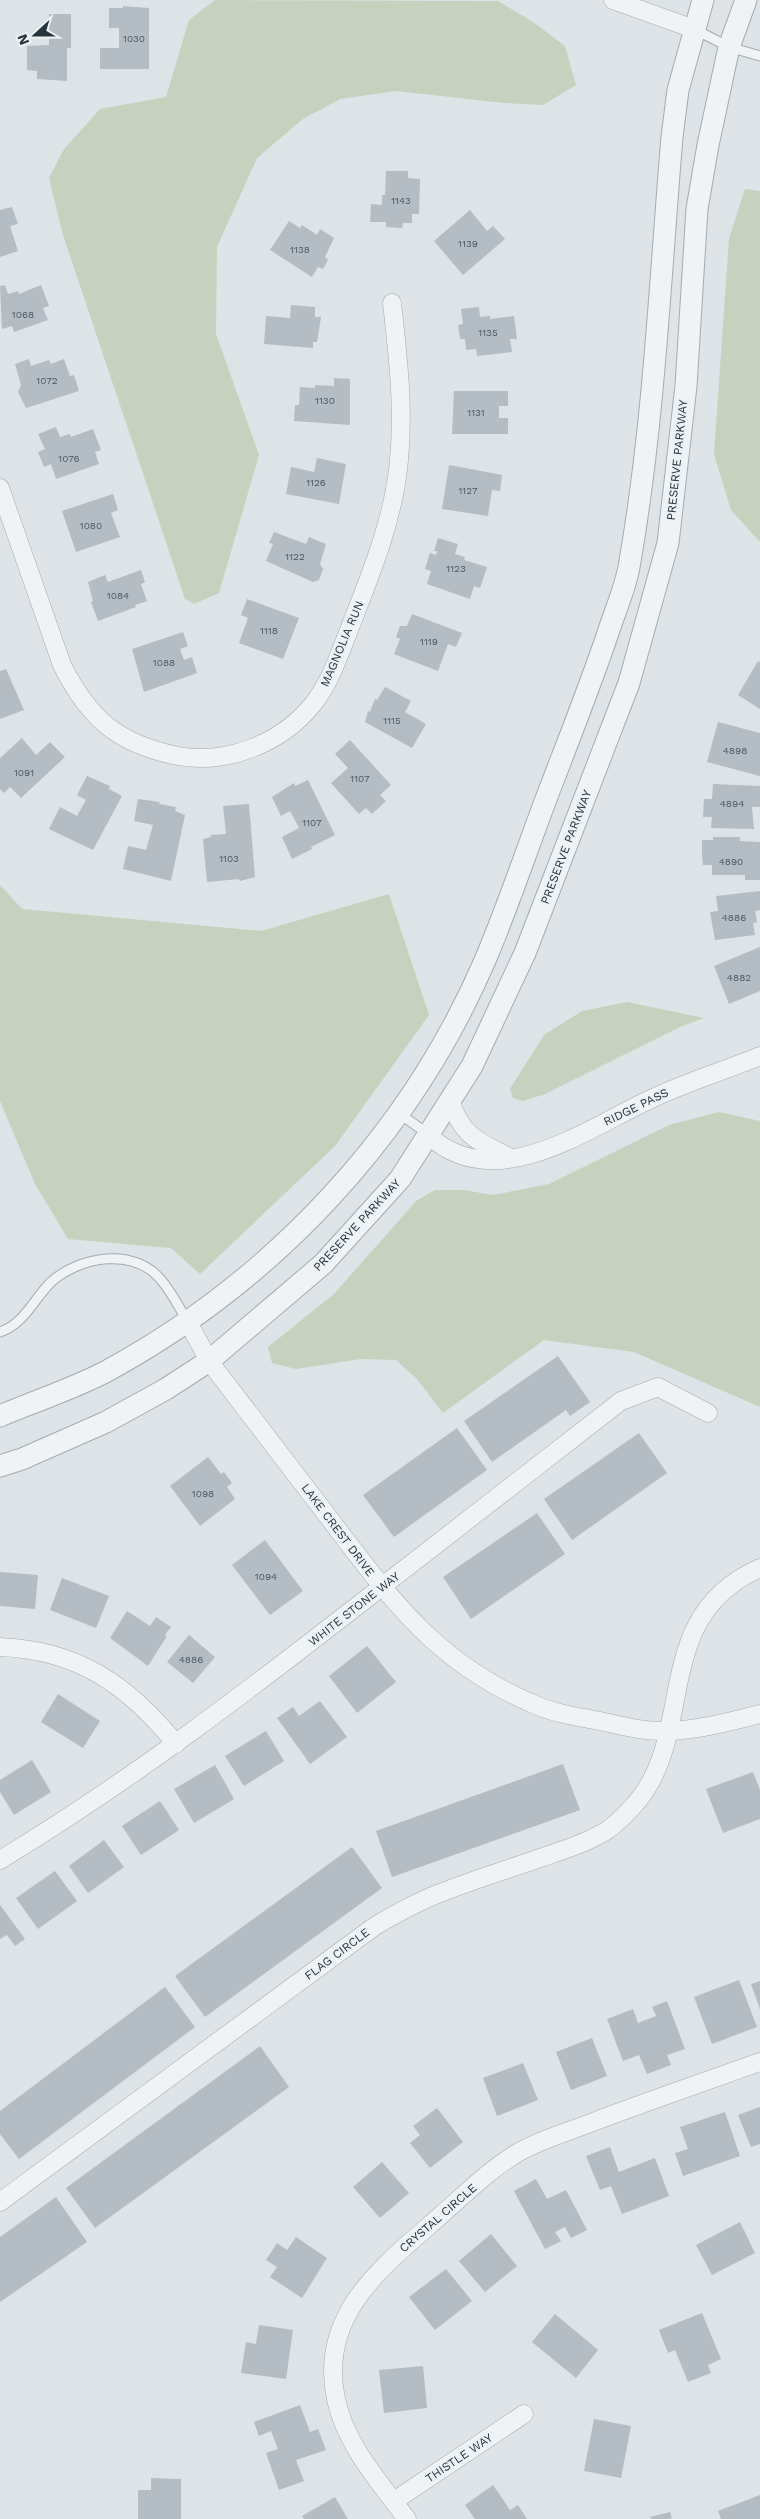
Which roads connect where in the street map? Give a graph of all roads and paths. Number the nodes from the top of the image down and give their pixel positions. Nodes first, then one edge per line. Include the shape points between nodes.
1 (613, 0) edge
2 (703, 0) edge
3 (746, 0) edge
4 (694, 29) junction
5 (729, 47) junction
6 (760, 56) edge
7 (392, 303) dead end
8 (0, 488) edge
9 (760, 1056) edge
10 (450, 1100) junction
11 (400, 1114) junction
12 (428, 1135) junction
13 (514, 1159) junction
14 (188, 1322) junction
15 (0, 1332) edge
16 (209, 1361) junction
17 (708, 1413) dead end
18 (0, 1416) edge
19 (0, 1466) edge
20 (760, 1568) edge
21 (381, 1587) junction
22 (0, 1647) edge
23 (760, 1714) edge
24 (667, 1731) junction
25 (176, 1744) junction
26 (0, 1860) edge
27 (760, 2062) edge
28 (0, 2202) edge
29 (524, 2414) dead end
30 (394, 2501) junction
31 (406, 2519) edge

1 - 4 street
2 - 4 street
3 - 5 street, PRESERVE PARKWAY
4 - 5 lane
4 - 11 street via 678,90 672,137 646,448 628,572 486,959
5 - 6 lane
5 - 10 street, PRESERVE PARKWAY via 697,209 686,386 668,543 629,683 525,954 472,1066
7 - 8 street, MAGNOLIA RUN via 401,373 402,420 399,463 382,541 322,693 299,718 262,744 222,757 185,757 141,747 111,730 97,717 74,690 62,665
9 - 13 street, RIDGE PASS via 666,1092 557,1146
10 - 12 street, PRESERVE PARKWAY
10 - 13 street via 457,1121 475,1140
11 - 12 lane
11 - 14 street via 339,1188 288,1241
12 - 13 street, RIDGE PASS via 440,1146 459,1155
12 - 16 street, PRESERVE PARKWAY via 400,1179 323,1264
14 - 15 lane via 161,1279 140,1263 118,1258 71,1268 52,1282 21,1319
14 - 16 street, LAKE CREST DRIVE
14 - 18 street via 104,1372
16 - 19 street, PRESERVE PARKWAY via 106,1422
16 - 21 street, LAKE CREST DRIVE
17 - 21 street, WHITE STONE WAY via 658,1387 621,1401
20 - 24 street, FLAG CIRCLE via 724,1590 696,1627 682,1659
21 - 24 street, LAKE CREST DRIVE via 447,1654 484,1679 532,1704 626,1727
21 - 25 street, WHITE STONE WAY
22 - 25 street via 49,1653 78,1662 133,1698
23 - 24 street, LAKE CREST DRIVE
24 - 28 street, FLAG CIRCLE via 661,1758 651,1780 622,1818 606,1831 579,1845 408,1906 375,1926
25 - 26 street, WHITE STONE WAY
27 - 30 street, CRYSTAL CIRCLE via 520,2152 498,2166 395,2256 358,2295 338,2336 334,2361 336,2400 357,2449
29 - 30 street, THISTLE WAY
30 - 31 street, CRYSTAL CIRCLE

